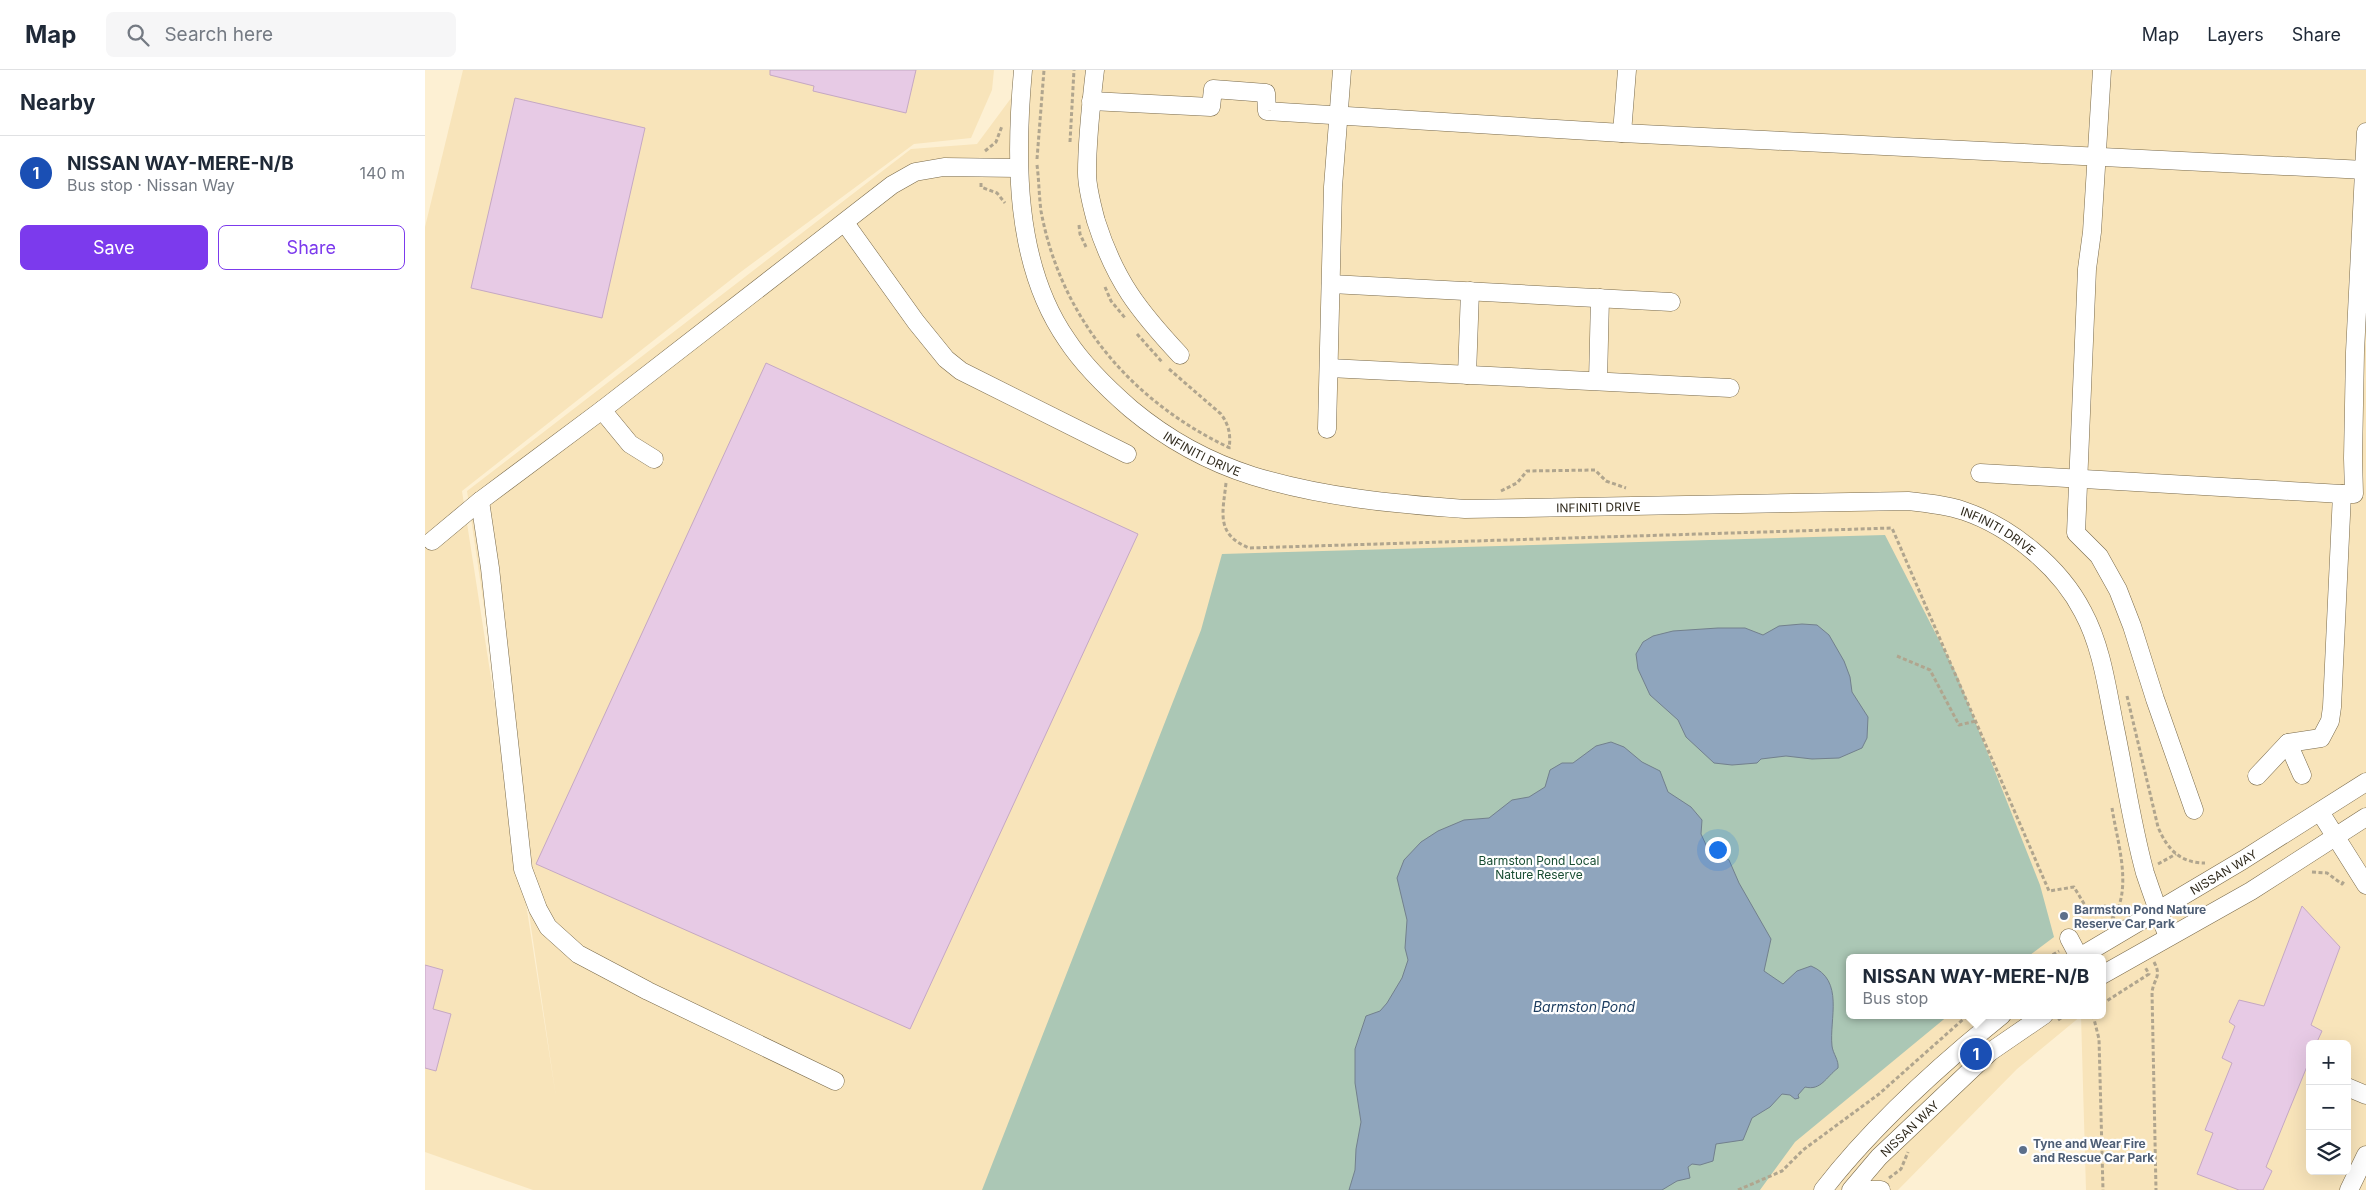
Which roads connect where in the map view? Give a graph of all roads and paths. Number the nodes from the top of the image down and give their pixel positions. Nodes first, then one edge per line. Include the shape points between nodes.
1 (1023, 70) edge
2 (1044, 70) edge
3 (1095, 70) edge
4 (1342, 70) edge
5 (1627, 70) edge
6 (2102, 70) edge
7 (1091, 101) junction
8 (1340, 117) junction
9 (1004, 119) dead end
10 (2366, 132) edge
11 (1622, 133) junction
12 (2097, 156) junction
13 (981, 168) junction
14 (1018, 168) junction
15 (2365, 170) edge
16 (1008, 207) dead end
17 (845, 223) junction
18 (1331, 284) junction
19 (1470, 291) junction
20 (1600, 298) junction
21 (1671, 302) dead end
22 (1180, 355) dead end
23 (1329, 368) junction
24 (1467, 375) junction
25 (1598, 381) junction
26 (1731, 388) dead end
27 (602, 410) junction
28 (1327, 430) dead end
29 (1237, 451) dead end
30 (1127, 454) dead end
31 (654, 458) dead end
32 (1980, 473) dead end
33 (1220, 478) dead end
34 (2079, 478) junction
35 (1234, 484) dead end
36 (1629, 489) dead end
37 (1500, 492) dead end
38 (2342, 494) junction
39 (480, 501) junction
40 (432, 541) dead end
41 (1897, 656) dead end
42 (2125, 688) dead end
43 (1975, 721) dead end
44 (2288, 743) junction
45 (2257, 776) dead end
46 (2302, 776) dead end
47 (2366, 782) edge
48 (2111, 801) dead end
49 (2194, 810) dead end
50 (2320, 812) junction
51 (2366, 817) edge
52 (2337, 837) junction
53 (2175, 854) dead end
54 (2366, 885) edge
55 (2157, 909) junction
56 (2108, 923) dead end
57 (2168, 937) junction
58 (2069, 938) dead end
59 (2077, 954) edge
60 (2085, 954) edge
61 (2153, 959) dead end
62 (2143, 964) dead end
63 (2106, 973) edge
64 (2106, 1001) edge
65 (1963, 1019) edge
66 (1997, 1019) edge
67 (2037, 1019) edge
68 (2094, 1019) edge
69 (835, 1082) dead end
70 (2351, 1089) edge
71 (2366, 1096) edge
72 (2366, 1155) edge
73 (1737, 1190) edge
74 (1823, 1190) edge
75 (1851, 1190) edge
76 (1867, 1190) edge
77 (1881, 1190) edge
78 (2103, 1190) edge
79 (2156, 1190) edge
80 (2349, 1190) edge

1 - 14 street, INFINITI DRIVE
2 - 29 path via 1037,163 1041,211 1056,263 1072,299 1096,342 1127,378 1177,419
3 - 7 street
4 - 8 street
5 - 11 street
6 - 12 street
7 - 8 street via 1211,107 1213,89 1266,94 1267,111
7 - 22 street via 1087,174 1104,247 1122,285 1148,321
8 - 11 street
8 - 18 street via 1333,187
9 - 13 path via 996,142 982,152
10 - 15 street
11 - 12 street
12 - 15 street
12 - 34 street via 2087,269
13 - 14 street
13 - 16 path via 981,187 997,193
13 - 17 street via 944,167 915,172 892,185
14 - 55 street, INFINITI DRIVE via 1024,223 1038,280 1067,340 1116,397 1142,418 1171,438 1227,466 1289,486 1331,494 1393,504 1465,509 1908,500 1965,511 2014,537 2037,555 2072,594 2092,631 2145,871
15 - 38 street via 2355,352 2354,494
17 - 27 street
17 - 30 street via 916,322 961,371
18 - 19 street
18 - 23 street
19 - 20 street
19 - 24 street
20 - 21 street
20 - 25 street
23 - 24 street
23 - 28 street
24 - 25 street
25 - 26 street
27 - 31 street via 630,444
27 - 39 street
32 - 34 street
33 - 35 path
34 - 38 street
34 - 49 street via 2076,532 2099,556 2118,590
36 - 37 path via 1614,485 1595,470 1527,471 1517,483
38 - 44 street via 2330,721 2321,738
39 - 40 street
39 - 69 street via 523,870 548,927 578,954
41 - 43 path via 1930,670 1959,725
42 - 53 path via 2158,827 2163,840
44 - 45 street
44 - 46 street
47 - 50 street, NISSAN WAY
48 - 56 path via 2124,886 2117,912
50 - 52 street
50 - 55 street, NISSAN WAY
51 - 52 street
52 - 54 street
52 - 57 street via 2251,891
55 - 57 street, INFINITI DRIVE
55 - 60 street, NISSAN WAY
57 - 63 street
58 - 59 street
61 - 79 path via 2158,970 2152,992
62 - 64 path via 2149,974
65 - 73 path via 1879,1094 1803,1150 1782,1171
66 - 74 street, NISSAN WAY via 1885,1121
67 - 75 street, NISSAN WAY via 1991,1052 1879,1157
68 - 78 path via 2099,1039
70 - 71 street
72 - 80 street
76 - 77 street

